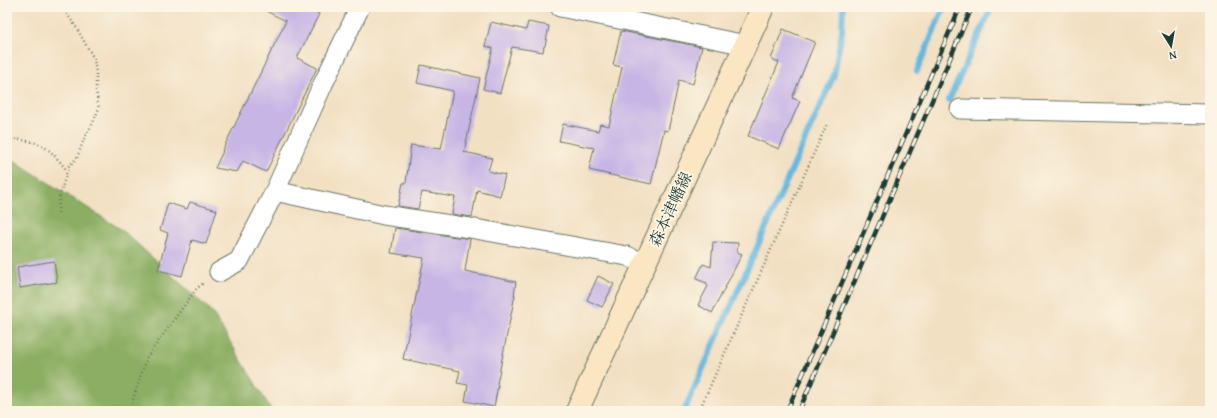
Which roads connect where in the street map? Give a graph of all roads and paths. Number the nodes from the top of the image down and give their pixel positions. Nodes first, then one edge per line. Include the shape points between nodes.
1 (62, 7) edge
2 (360, 7) edge
3 (560, 7) edge
4 (763, 7) edge
5 (746, 46) junction
6 (960, 109) dead end
7 (1210, 114) edge
8 (827, 124) dead end
9 (7, 138) edge
10 (67, 172) junction
11 (275, 191) junction
12 (58, 213) dead end
13 (645, 264) junction
14 (219, 272) joint
15 (129, 411) edge
16 (577, 411) edge
17 (699, 411) edge

1 - 10 path via 94,59 99,108 77,158
2 - 11 street
3 - 5 street
4 - 5 main road, 森本津幡線
5 - 13 main road, 森本津幡線
6 - 7 street
8 - 17 path
9 - 10 path via 28,140 38,144 53,153
10 - 12 path via 59,198
11 - 13 street via 384,215 627,256
11 - 14 street via 239,261
13 - 16 main road, 森本津幡線
14 - 15 path via 197,288 147,357

